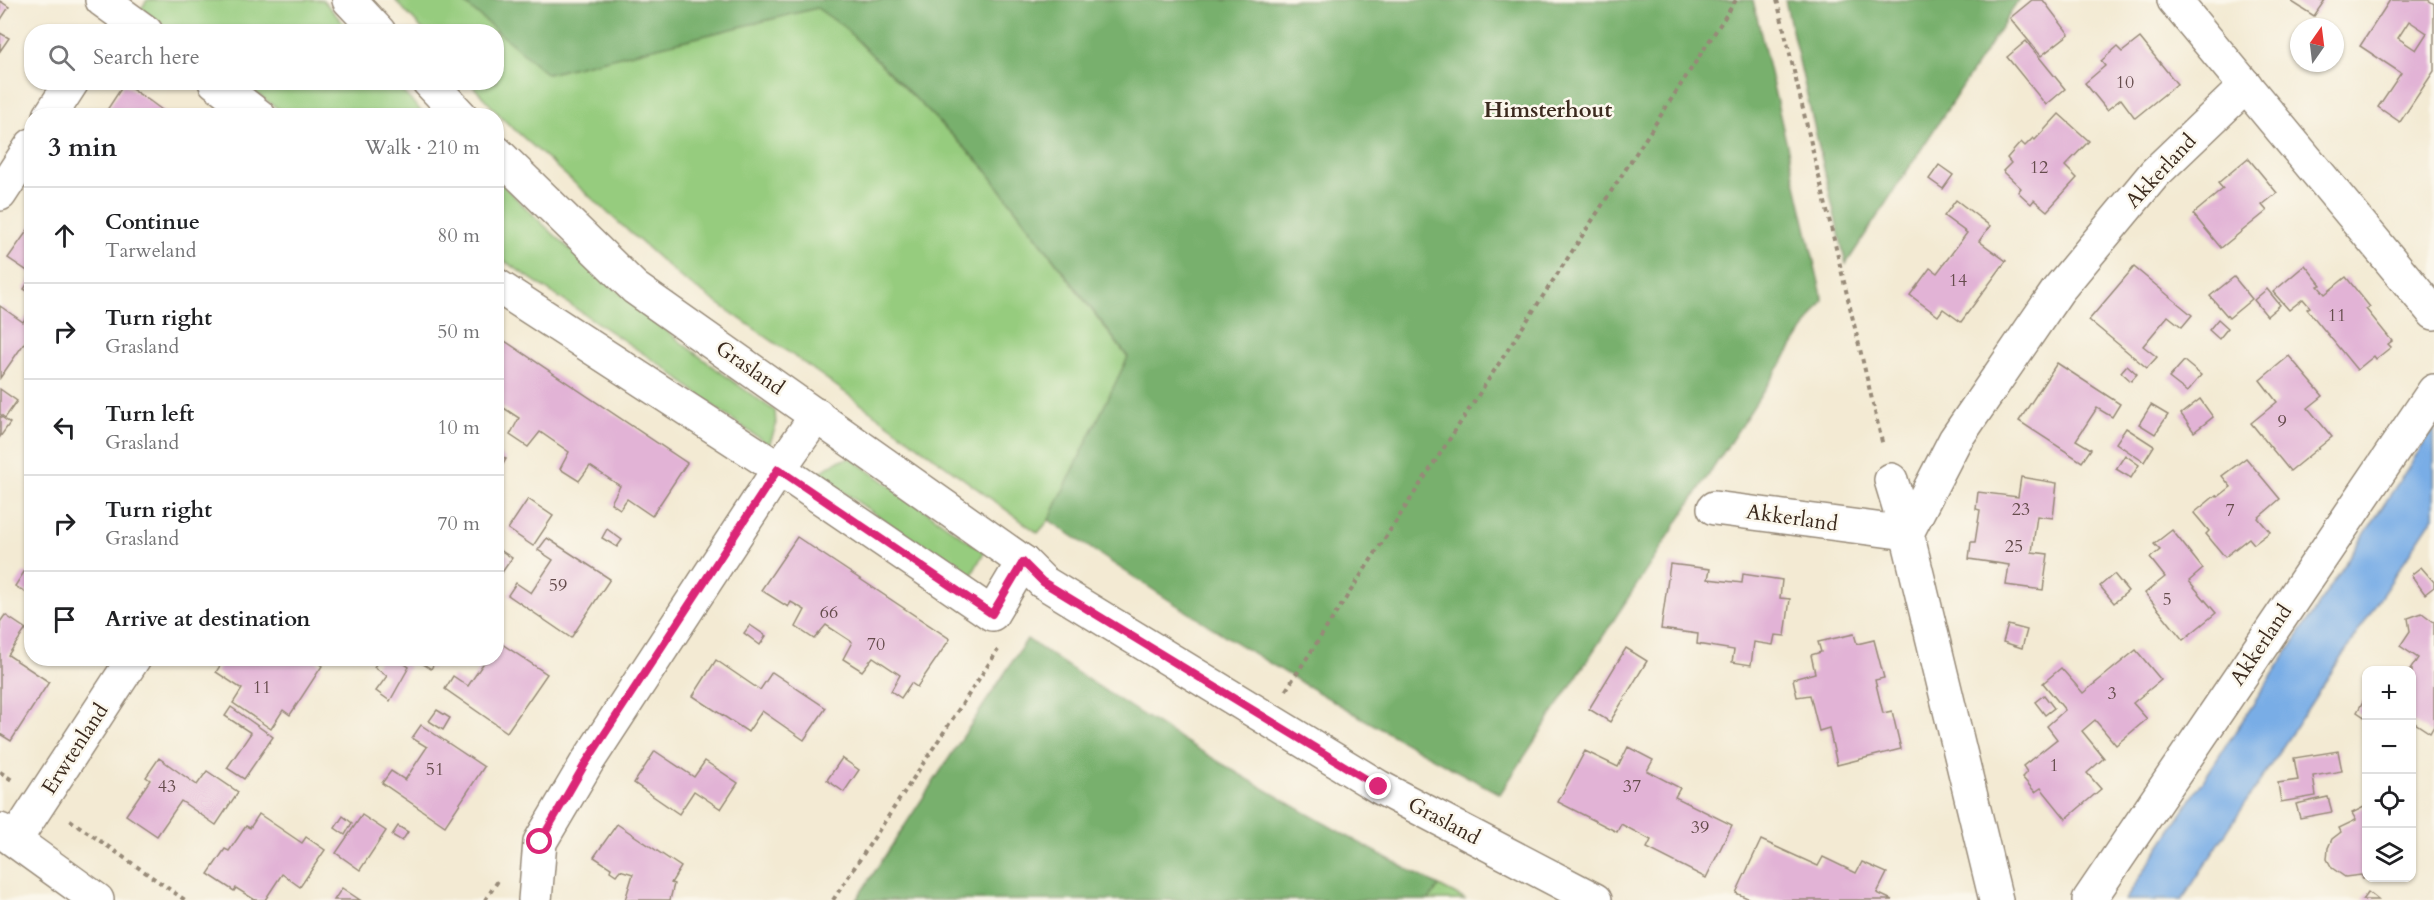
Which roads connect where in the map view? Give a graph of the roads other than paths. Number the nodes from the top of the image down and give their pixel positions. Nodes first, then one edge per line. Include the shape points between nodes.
1 (350, 0) edge
2 (2174, 0) edge
3 (112, 10) edge
4 (134, 24) edge
5 (372, 24) edge
6 (2246, 86) junction
7 (67, 90) edge
8 (225, 90) edge
9 (436, 90) edge
10 (55, 108) edge
11 (249, 108) edge
12 (453, 108) edge
13 (24, 157) edge
14 (504, 160) edge
15 (0, 194) edge
16 (504, 290) edge
17 (2434, 313) edge
18 (2434, 391) edge
19 (816, 415) junction
20 (778, 469) junction
21 (1891, 480) road end
22 (1714, 507) dead end
23 (1907, 533) junction
24 (1023, 562) junction
25 (129, 666) edge
26 (8, 835) edge
27 (97, 900) edge
28 (535, 900) edge
29 (1594, 900) edge
30 (1996, 900) edge
31 (2089, 900) edge

1 - 5 street
2 - 6 street
3 - 4 street
6 - 17 street
6 - 23 street, Akkerland via 2155,173 2058,290 1955,440
7 - 10 street
8 - 11 street
9 - 12 street
13 - 15 street
14 - 19 street, Grasland via 634,288
16 - 20 street
18 - 31 street, Akkerland
19 - 20 street
19 - 24 street, Grasland
20 - 24 street via 992,614
20 - 28 street via 585,764 540,842
21 - 23 street
22 - 23 street, Akkerland
23 - 30 street
24 - 29 street, Grasland via 1043,582 1379,787
25 - 26 street, Erwtenland via 41,800
26 - 27 street

